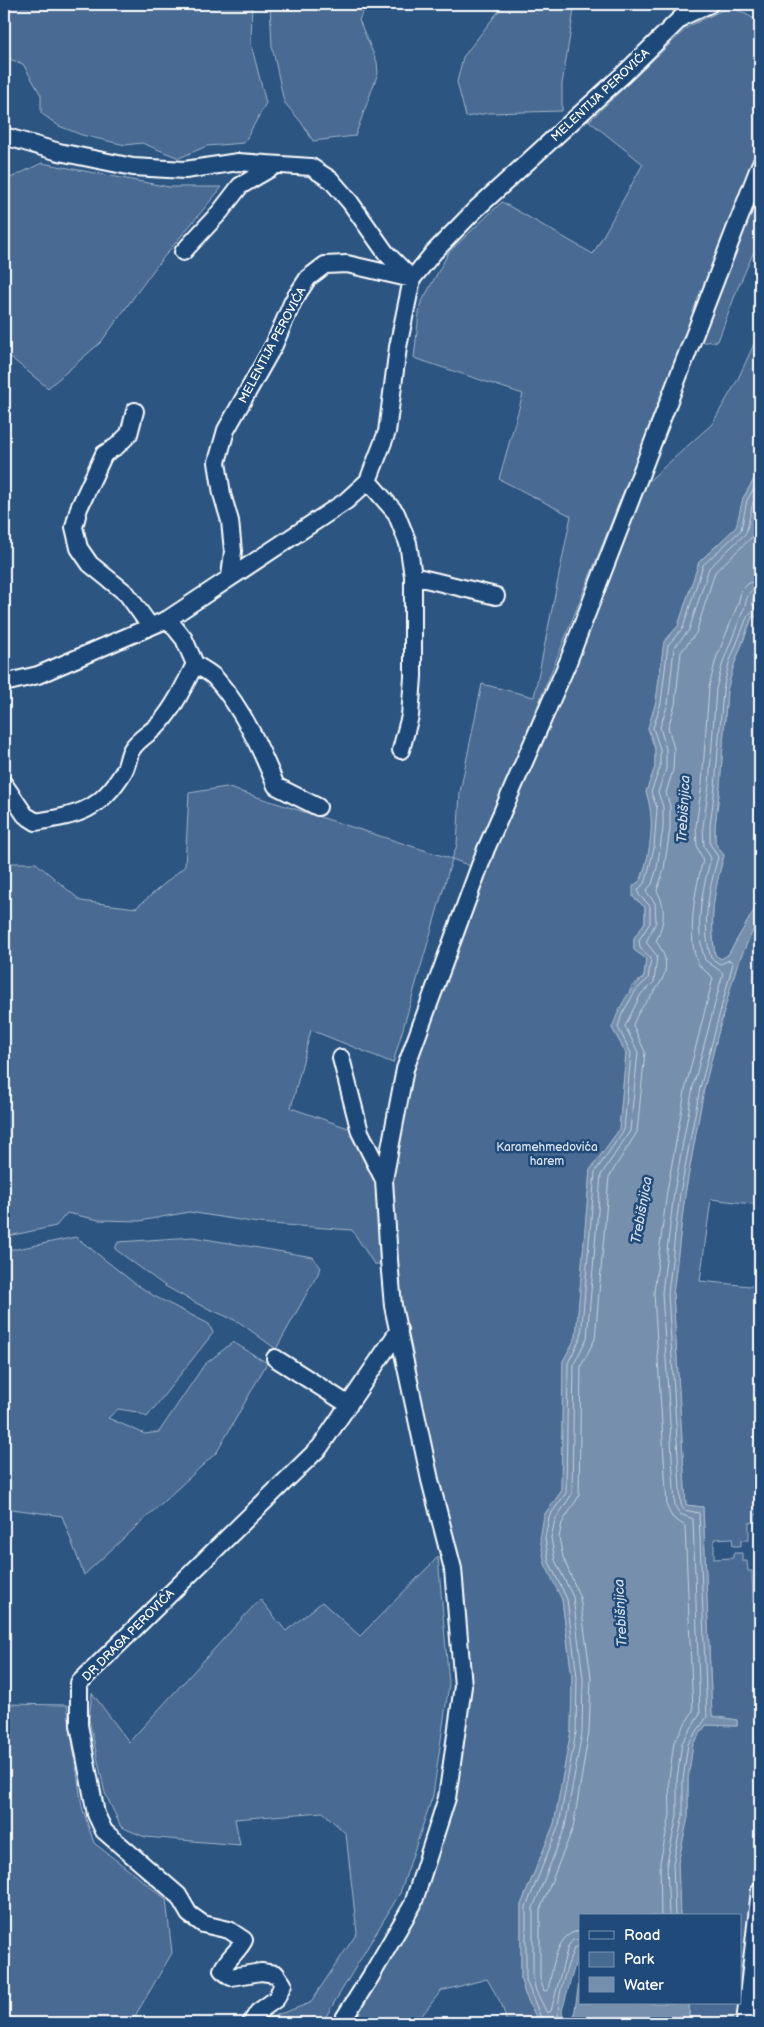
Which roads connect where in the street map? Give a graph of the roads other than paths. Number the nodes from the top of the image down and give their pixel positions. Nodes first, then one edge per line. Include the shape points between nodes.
1 (710, 4) edge
2 (4, 136) edge
3 (760, 165) edge
4 (276, 166) junction
5 (183, 252) dead end
6 (412, 280) junction
7 (135, 411) dead end
8 (368, 481) junction
9 (230, 576) junction
10 (412, 576) junction
11 (496, 596) dead end
12 (168, 619) junction
13 (150, 626) junction
14 (195, 664) junction
15 (4, 683) edge
16 (400, 750) dead end
17 (4, 784) edge
18 (318, 807) dead end
19 (341, 1058) dead end
20 (384, 1180) junction
21 (399, 1330) junction
22 (275, 1358) dead end
23 (349, 1405) junction
24 (760, 1890) edge
25 (252, 2023) edge
26 (341, 2023) edge
27 (745, 2023) edge

1 - 6 street, MELENTIJA PEROVIĆA via 682,17 476,209
2 - 4 street via 133,168 185,170 238,162
3 - 20 street via 568,662 486,849 420,1023 405,1069
4 - 5 street via 240,186
4 - 6 street via 311,167 331,180 386,253
6 - 8 street, MELENTIJA PEROVIĆA via 398,347 387,432
6 - 9 street, MELENTIJA PEROVIĆA via 347,264 325,265 308,278 293,301 274,345 226,430 217,462 230,521 233,551
7 - 13 street via 128,434 104,454 74,526 79,548 90,564 127,594
8 - 9 street, MELENTIJA PEROVIĆA via 346,501
8 - 10 street via 396,513 408,543
9 - 12 street, MELENTIJA PEROVIĆA
10 - 11 street
10 - 16 street via 410,716
12 - 13 street, MELENTIJA PEROVIĆA
12 - 14 street via 184,639
13 - 15 street, MELENTIJA PEROVIĆA via 46,672
14 - 17 street via 160,722 132,749 115,786 95,806 72,815 36,822 25,815
14 - 18 street via 216,678 237,709 276,786
19 - 20 street via 360,1132
20 - 21 street via 388,1260
21 - 23 street, DR DRAGA PEROVIĆA
21 - 26 street via 430,1480 453,1569 463,1686 447,1798 413,1904
22 - 23 street
23 - 25 street, DR DRAGA PEROVIĆA via 320,1446 79,1683 78,1725 96,1814 104,1831 178,1895 189,1914 203,1924 229,1930 244,1940 239,1949 229,1956 222,1970 231,1977 262,1972 276,1974 283,1984 276,1999 258,2012
24 - 27 street

